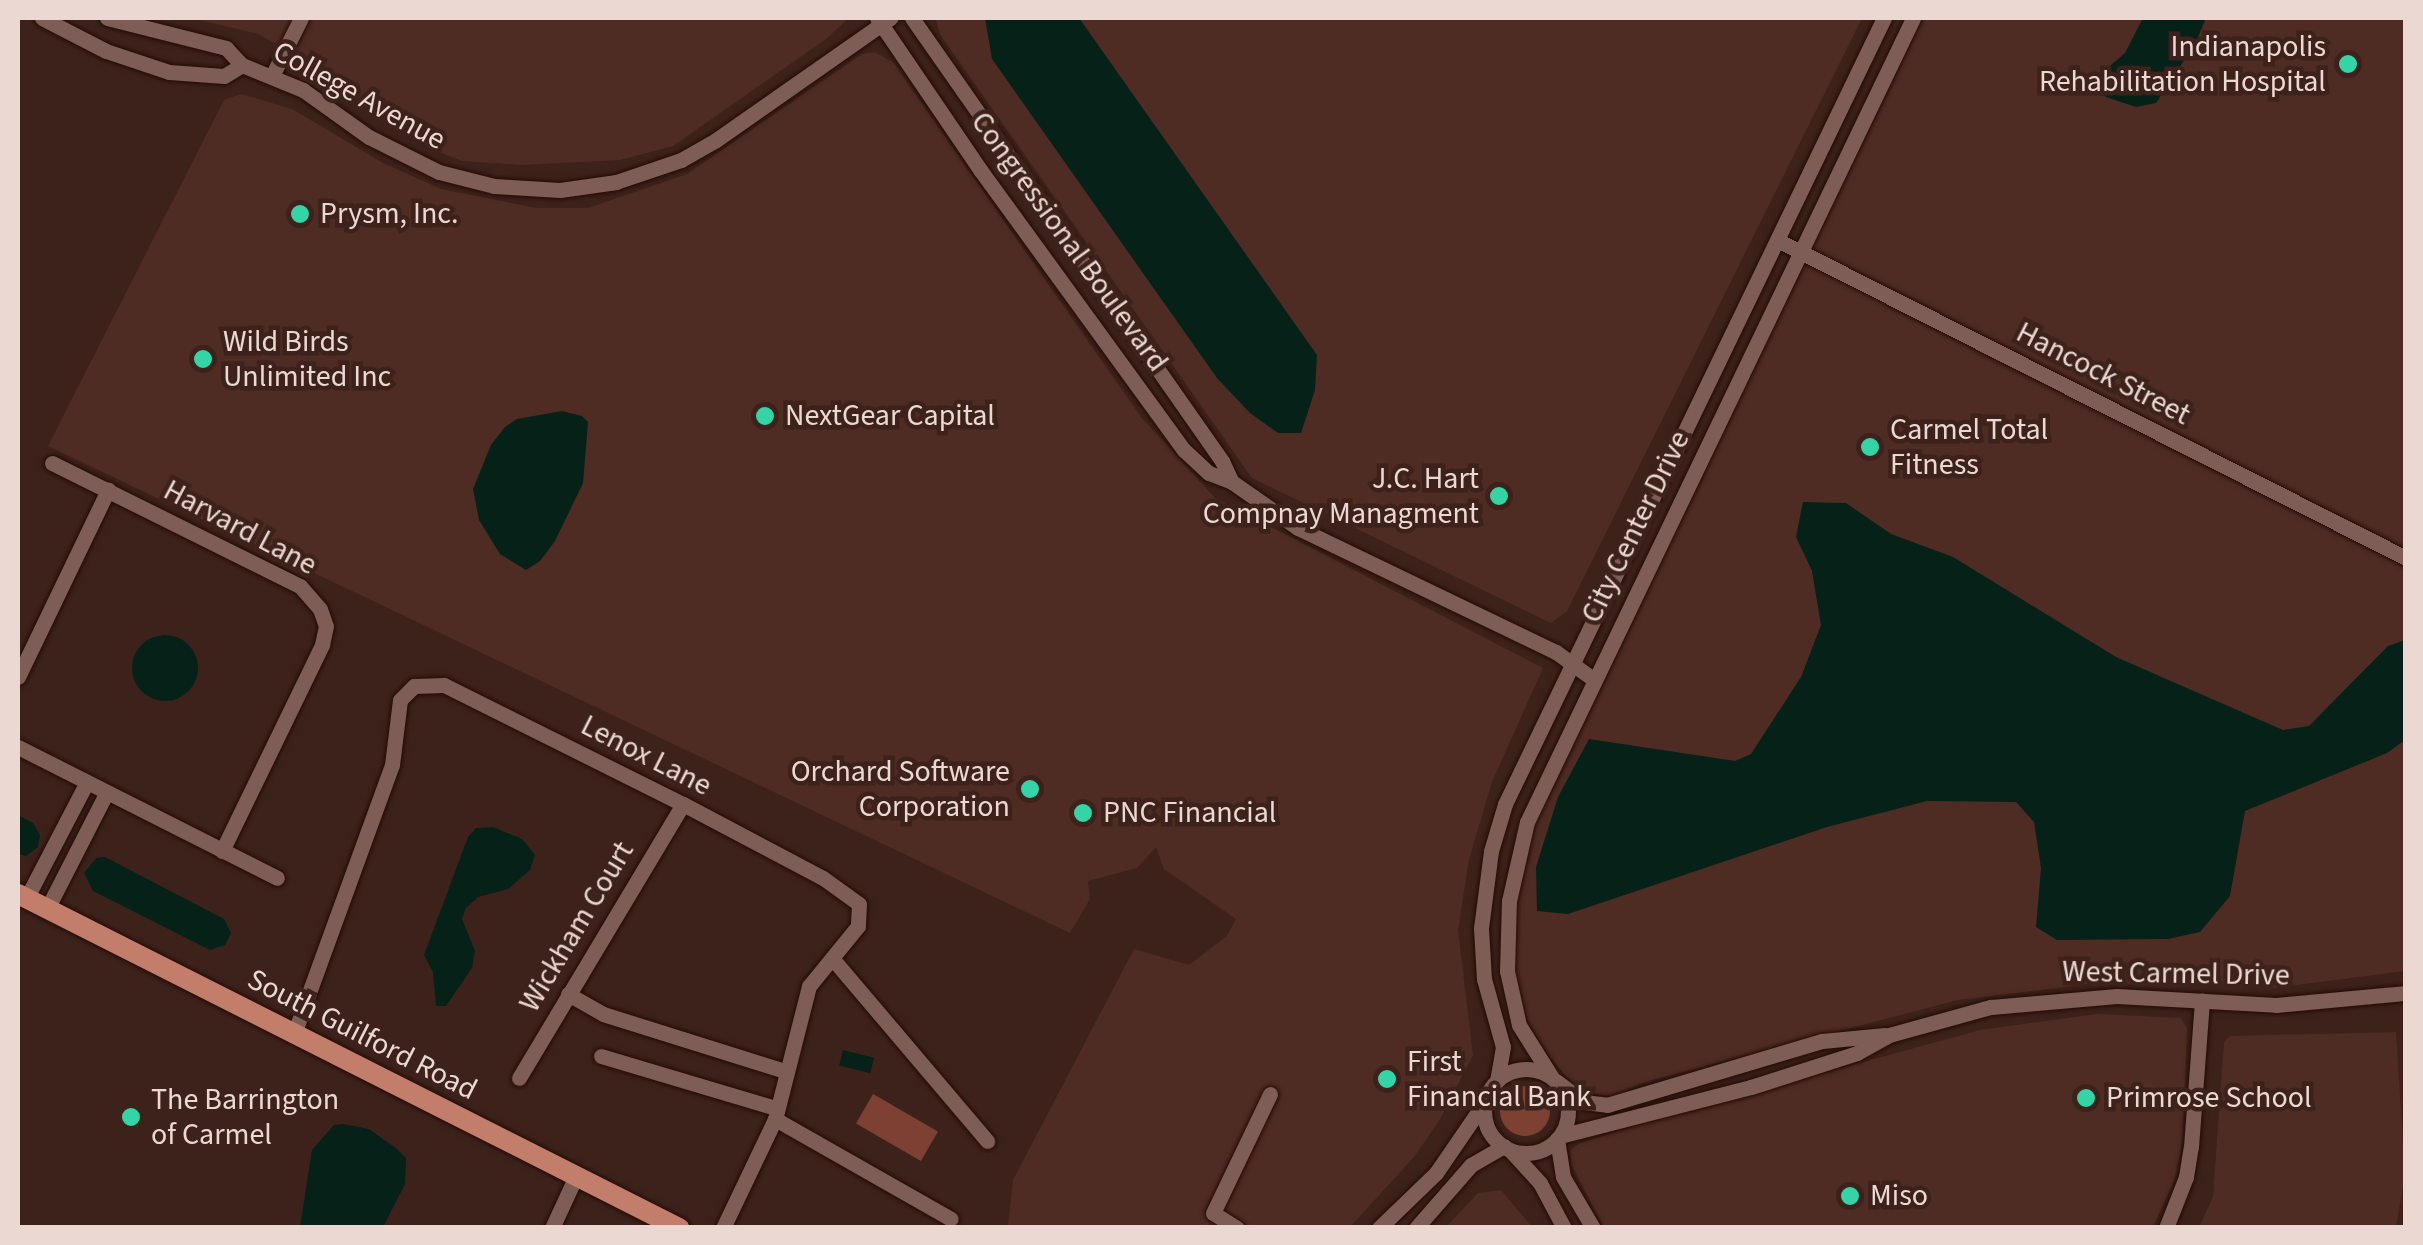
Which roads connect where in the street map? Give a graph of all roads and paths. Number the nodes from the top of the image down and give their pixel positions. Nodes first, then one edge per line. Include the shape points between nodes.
1 (42, 18) edge
2 (107, 18) edge
3 (301, 18) edge
4 (912, 18) edge
5 (1884, 18) edge
6 (1913, 18) edge
7 (883, 20) edge
8 (242, 64) junction
9 (273, 74) junction
10 (1776, 240) junction
11 (1800, 252) junction
12 (52, 464) dead end
13 (1232, 482) junction
14 (108, 490) junction
15 (2406, 558) edge
16 (1572, 664) junction
17 (18, 677) edge
18 (1593, 678) junction
19 (18, 747) edge
20 (86, 782) junction
21 (106, 792) junction
22 (683, 804) junction
23 (222, 851) junction
24 (276, 878) dead end
25 (22, 896) edge
26 (47, 909) junction
27 (832, 958) junction
28 (2406, 992) edge
29 (568, 994) junction
30 (2202, 1000) junction
31 (294, 1034) junction
32 (1889, 1035) junction
33 (601, 1056) dead end
34 (785, 1071) junction
35 (519, 1078) dead end
36 (1553, 1079) junction
37 (1497, 1081) junction
38 (1270, 1094) dead end
39 (1486, 1100) junction
40 (775, 1114) junction
41 (1558, 1138) junction
42 (987, 1141) dead end
43 (1507, 1148) junction
44 (576, 1176) junction
45 (951, 1219) dead end
46 (552, 1228) edge
47 (679, 1228) edge
48 (723, 1228) edge
49 (1237, 1228) edge
50 (1379, 1228) edge
51 (1416, 1228) edge
52 (1564, 1228) edge
53 (1593, 1228) edge
54 (2166, 1228) edge

1 - 8 street, College Avenue via 106,51 168,72 224,76
2 - 8 street, College Avenue via 226,48
3 - 9 street
4 - 13 street, Congressional Boulevard
5 - 10 street, City Center Drive
6 - 11 street, City Center Drive
7 - 9 street, College Avenue via 716,140 648,173 590,187 521,189 439,172 368,137
7 - 13 street, Congressional Boulevard via 981,170 1184,450 1209,473
8 - 9 street, College Avenue
10 - 11 street, Hancock Street
10 - 16 street, City Center Drive
11 - 15 street, Hancock Street
11 - 18 street, City Center Drive
12 - 14 street, Harvard Lane
13 - 16 street, Congressional Boulevard via 1298,528
14 - 17 street
14 - 23 street, Harvard Lane via 300,586 326,626
16 - 18 street, Congressional Boulevard
16 - 37 street, City Center Drive via 1505,804 1486,877 1481,950 1504,1047
18 - 36 street, City Center Drive via 1534,804 1509,901 1512,1001 1526,1040
19 - 20 street
20 - 21 street
20 - 25 street
21 - 23 street
21 - 26 street
22 - 27 street, Lenox Lane via 854,898 861,919
22 - 29 street, Wickham Court
22 - 31 street, Lenox Lane via 444,686 414,686 400,700 392,765
23 - 24 street
25 - 26 main road, South Guilford Road
26 - 31 main road, South Guilford Road
27 - 34 street, Lenox Lane via 808,986
27 - 42 street
28 - 30 street, West Carmel Drive via 2276,1005
29 - 34 street via 603,1014
29 - 35 street, Wickham Court
30 - 32 street, West Carmel Drive via 2046,999
30 - 54 street via 2192,1148
31 - 44 main road, South Guilford Road
32 - 36 street, West Carmel Drive via 1822,1041 1608,1105 1578,1099
32 - 41 street, West Carmel Drive via 1857,1053 1751,1087
33 - 40 street
34 - 40 street, Lenox Lane
36 - 37 street via 1520,1069
36 - 41 street via 1568,1112
37 - 39 street
38 - 49 street via 1213,1214
39 - 43 street via 1488,1129
39 - 50 street via 1436,1173
40 - 45 street
40 - 48 street, Lenox Lane
41 - 43 street via 1538,1151
41 - 53 street via 1560,1170
43 - 51 street via 1471,1165
43 - 52 street via 1545,1191
44 - 46 street
44 - 47 main road, South Guilford Road

